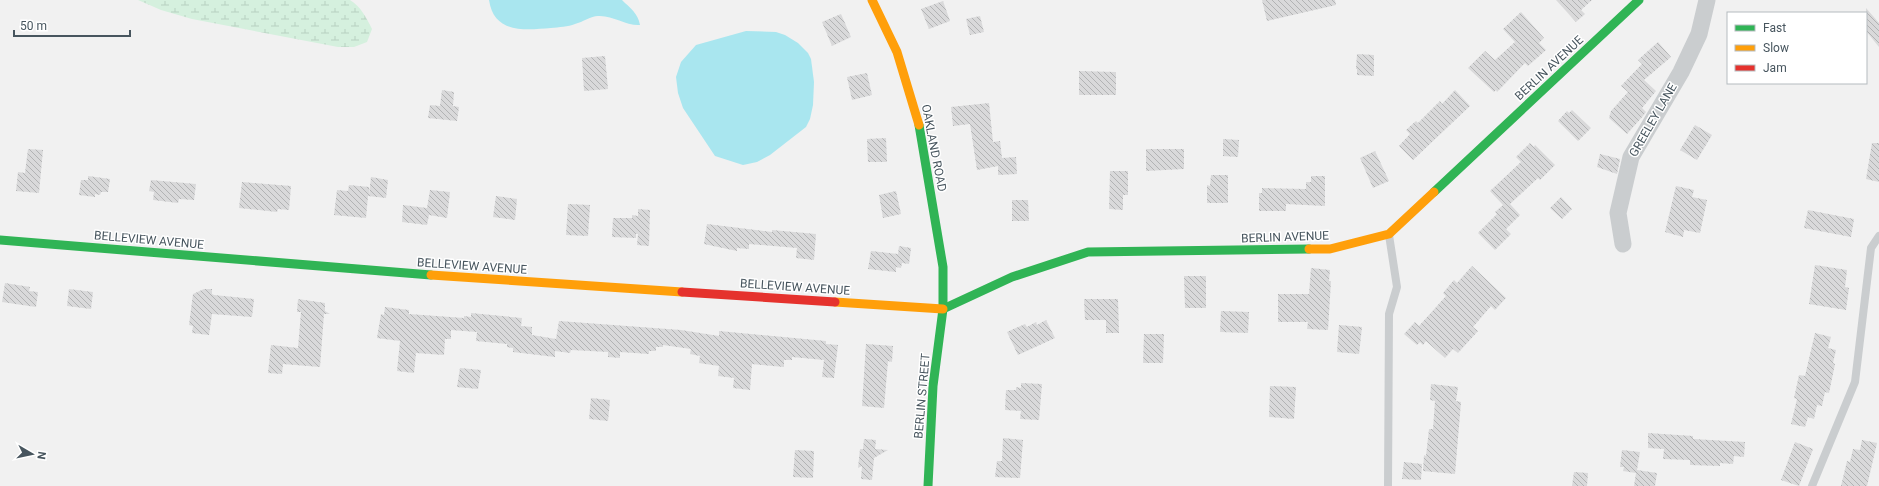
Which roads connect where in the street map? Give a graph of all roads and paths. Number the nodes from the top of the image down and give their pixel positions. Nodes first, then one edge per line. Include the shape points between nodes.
1 (872, 0) edge
2 (1639, 0) edge
3 (1707, 0) edge
4 (1389, 234) junction
5 (1879, 236) edge
6 (0, 240) edge
7 (1623, 244) dead end
8 (943, 309) junction
9 (928, 486) edge
10 (1388, 486) edge
11 (1812, 486) edge

1 - 8 street, OAKLAND ROAD via 897,52 920,129 943,267
2 - 4 street, BERLIN AVENUE
3 - 7 street, GREELEY LANE via 1699,34 1681,72 1631,157 1618,213
4 - 8 street, BERLIN AVENUE via 1330,249 1088,252 1012,277
4 - 10 lane via 1397,287 1389,314
5 - 11 lane via 1871,248 1855,382
6 - 8 street, BELLEVIEW AVENUE via 475,279
8 - 9 street, BERLIN STREET via 933,386

